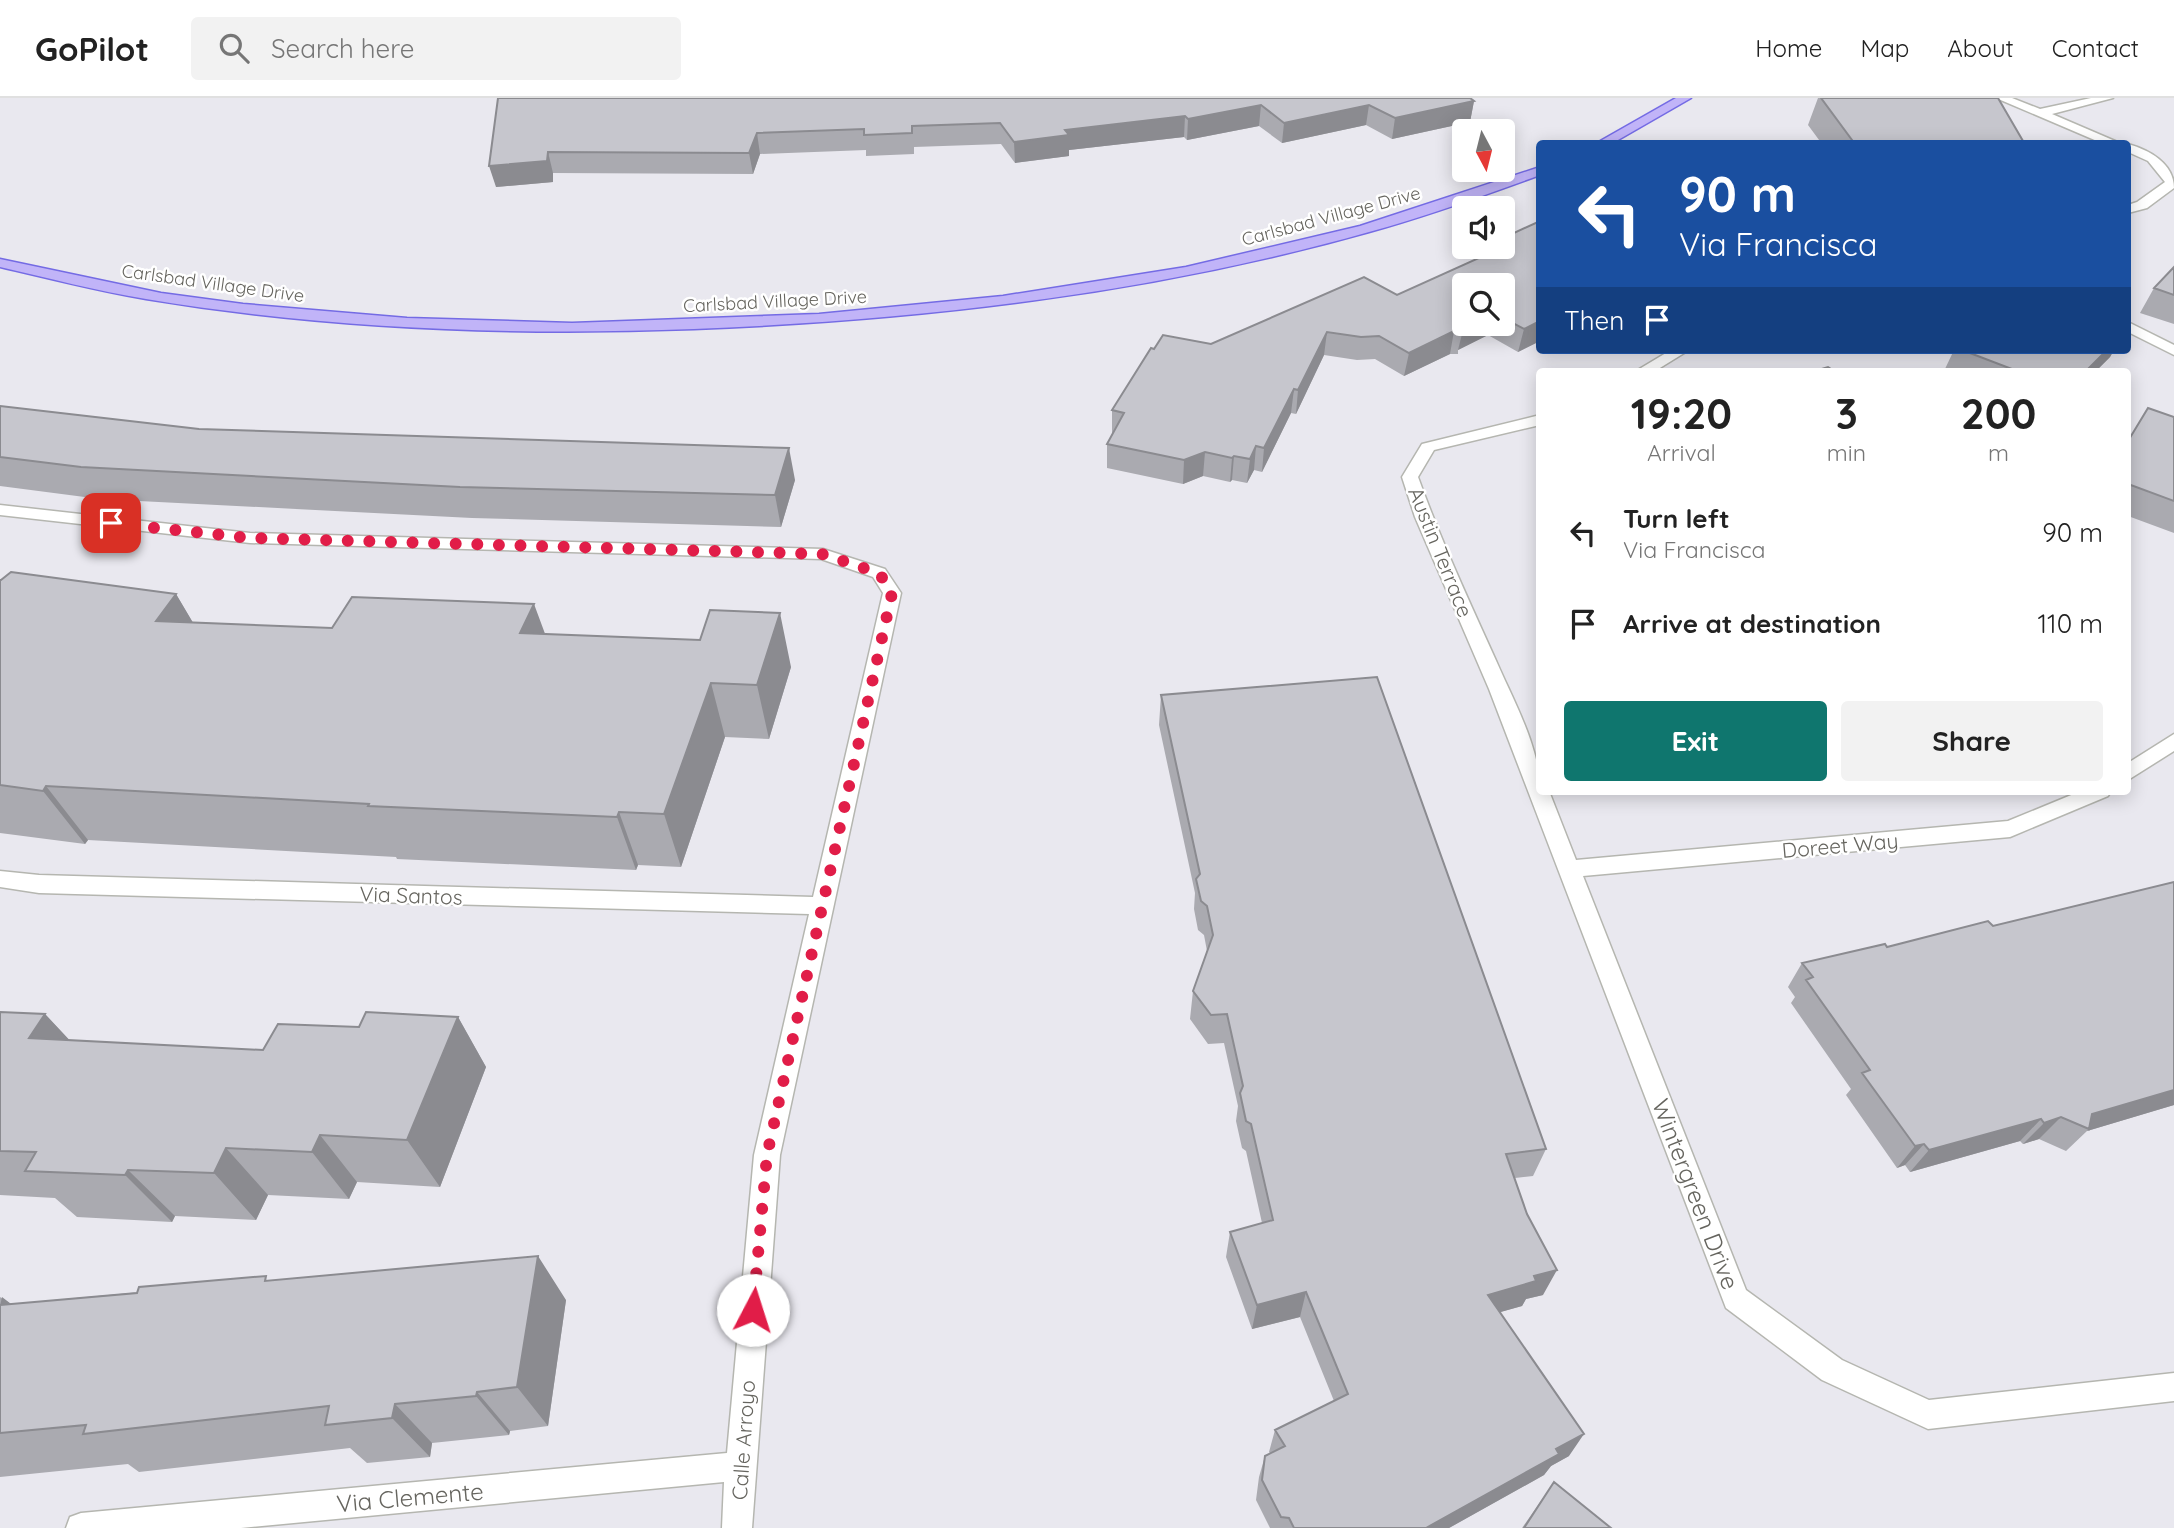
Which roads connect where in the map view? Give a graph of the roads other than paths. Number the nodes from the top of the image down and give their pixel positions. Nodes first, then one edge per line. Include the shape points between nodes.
1 (1685, 98) edge
2 (2002, 98) edge
3 (2107, 98) edge
4 (2039, 113) junction
5 (1608, 140) edge
6 (2106, 140) edge
7 (2131, 149) edge
8 (1536, 173) edge
9 (2131, 208) edge
10 (0, 263) edge
11 (2131, 328) edge
12 (2174, 351) edge
13 (1675, 354) edge
14 (1649, 368) edge
15 (1536, 421) edge
16 (0, 510) edge
17 (1499, 689) joint
18 (2174, 741) edge
19 (2131, 771) edge
20 (1536, 782) edge
21 (1541, 795) edge
22 (2091, 795) edge
23 (1571, 869) junction
24 (0, 878) edge
25 (823, 906) junction
26 (2174, 1387) edge
27 (740, 1466) junction
28 (81, 1528) edge
29 (737, 1528) edge

1 - 5 main road
2 - 4 street
3 - 4 street
4 - 6 street
7 - 9 street via 2152,158 2172,183
8 - 10 main road, Carlsbad Village Drive via 1473,197 1315,244 1199,270 988,303 745,323 568,327 311,316 158,297
11 - 12 street
13 - 14 street
15 - 17 street, Austin Terrace via 1428,447 1410,477
16 - 25 street, Calle Arroyo via 250,538 822,554 879,573 892,593
17 - 20 street, Wintergreen Drive
18 - 19 street
21 - 23 street, Wintergreen Drive
22 - 23 street, Doreet Way via 2010,829
23 - 26 street, Wintergreen Drive via 1736,1299 1832,1370 1928,1415
24 - 25 street, Via Santos via 39,884
25 - 27 street, Calle Arroyo via 767,1155
27 - 28 street, Via Clemente
27 - 29 street, Calle Arroyo

